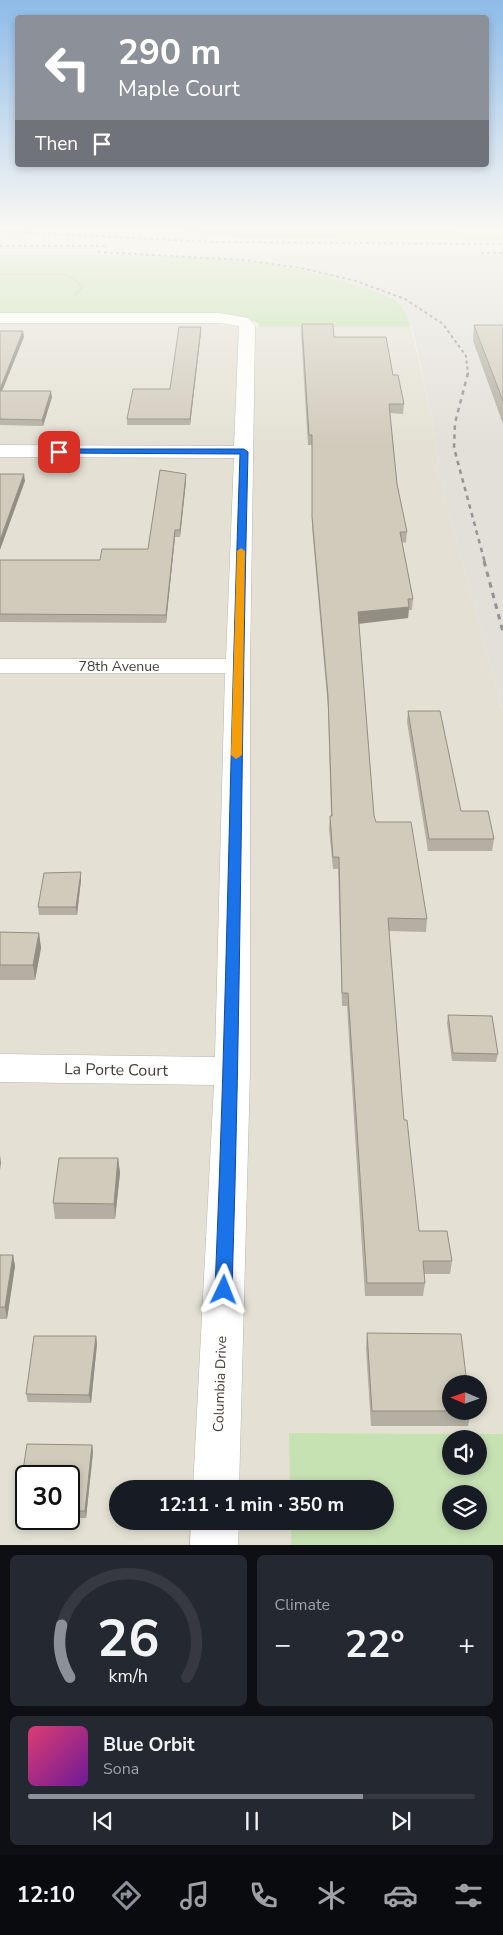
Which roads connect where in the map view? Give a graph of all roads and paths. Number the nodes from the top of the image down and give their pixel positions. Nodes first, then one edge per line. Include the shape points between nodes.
1 (0, 318) edge
2 (0, 451) edge
3 (244, 452) junction
4 (0, 666) edge
5 (238, 666) junction
6 (0, 1068) edge
7 (232, 1071) junction
8 (216, 1480) edge
9 (215, 1530) edge
10 (214, 1545) edge

1 - 3 street, Columbia Drive via 220,318 243,321 248,332
2 - 3 street
3 - 5 street, Columbia Drive
4 - 5 street, 78th Avenue
5 - 7 street, Columbia Drive
6 - 7 street, La Porte Court
7 - 8 street, Columbia Drive
9 - 10 street

